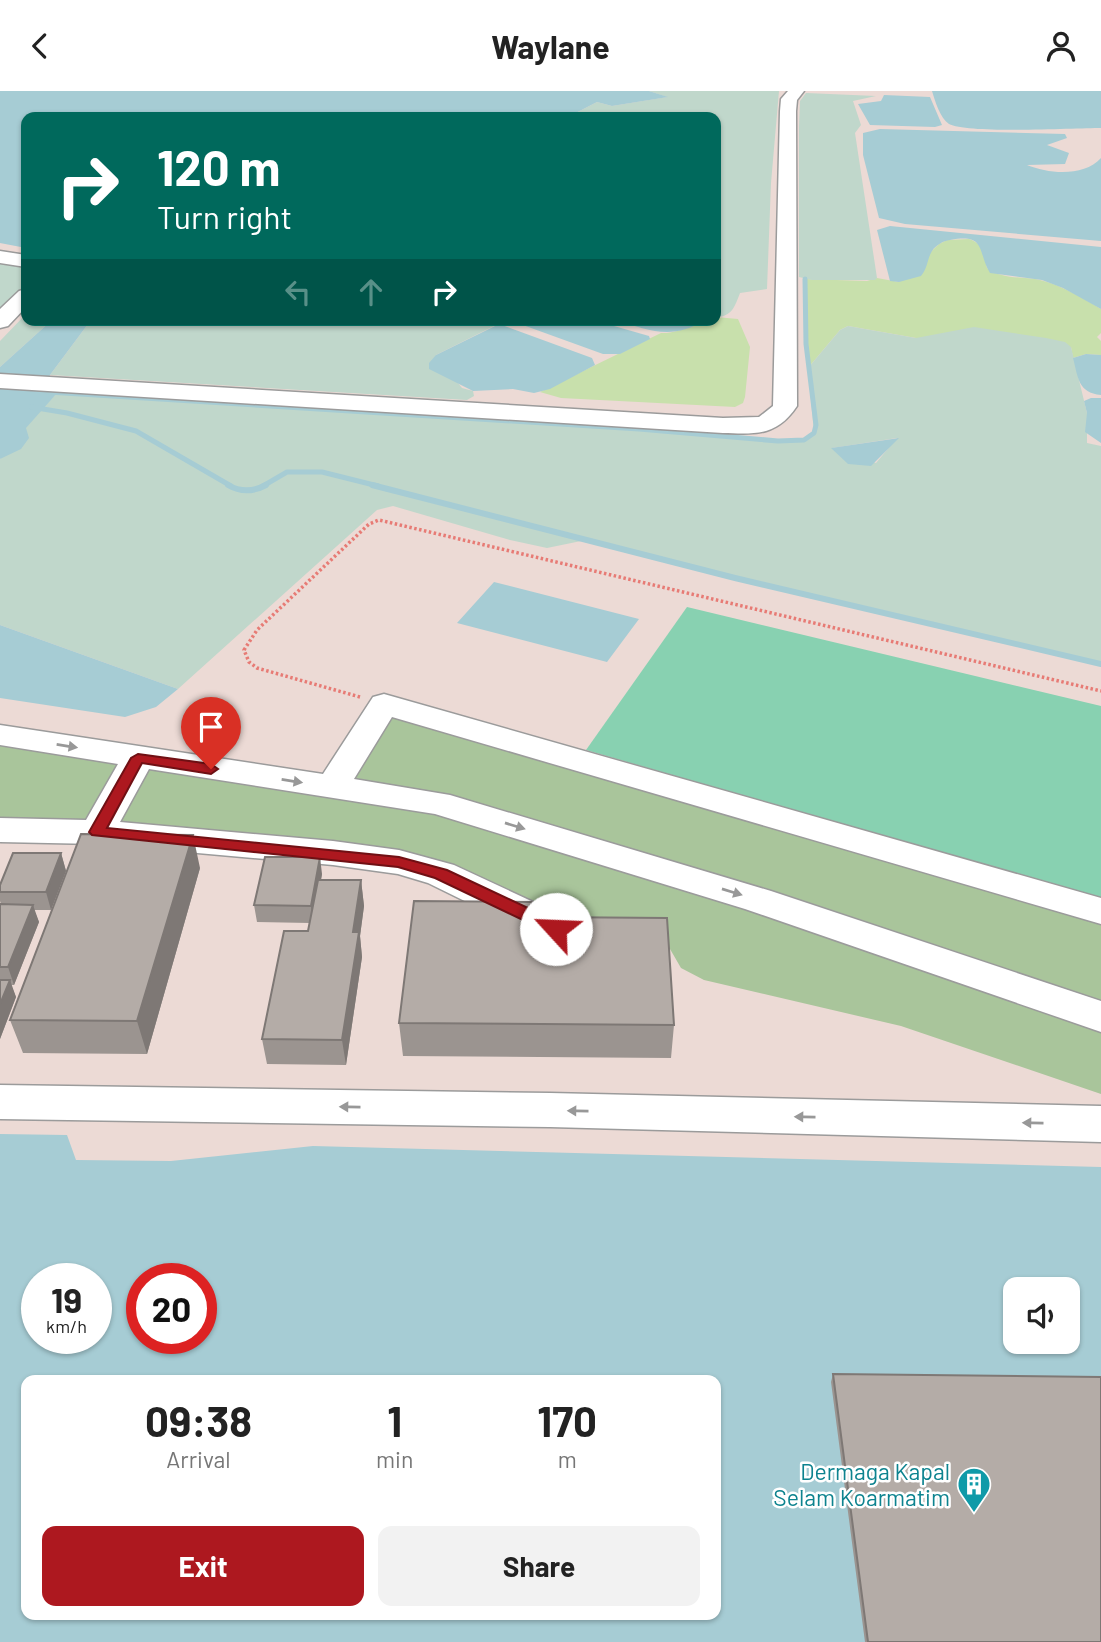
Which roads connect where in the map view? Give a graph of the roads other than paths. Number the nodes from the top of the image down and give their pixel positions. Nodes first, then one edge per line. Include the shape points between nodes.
1 (796, 91) edge
2 (0, 257) edge
3 (21, 260) edge
4 (21, 300) edge
5 (0, 321) edge
6 (0, 381) edge
7 (0, 735) edge
8 (138, 758) junction
9 (332, 787) junction
10 (0, 830) edge
11 (97, 832) junction
12 (1101, 911) edge
13 (556, 929) edge
14 (1101, 1017) edge
15 (0, 1102) edge
16 (1101, 1124) edge

1 - 6 lane via 789,99 788,111 785,406 778,418 767,423
2 - 3 lane
4 - 5 lane
7 -> 8 lane
8 -> 9 lane
8 - 11 lane
9 - 12 lane via 384,704
9 -> 14 lane via 438,803 758,900
10 - 11 lane
11 - 13 lane via 399,862 441,874
16 -> 15 lane

